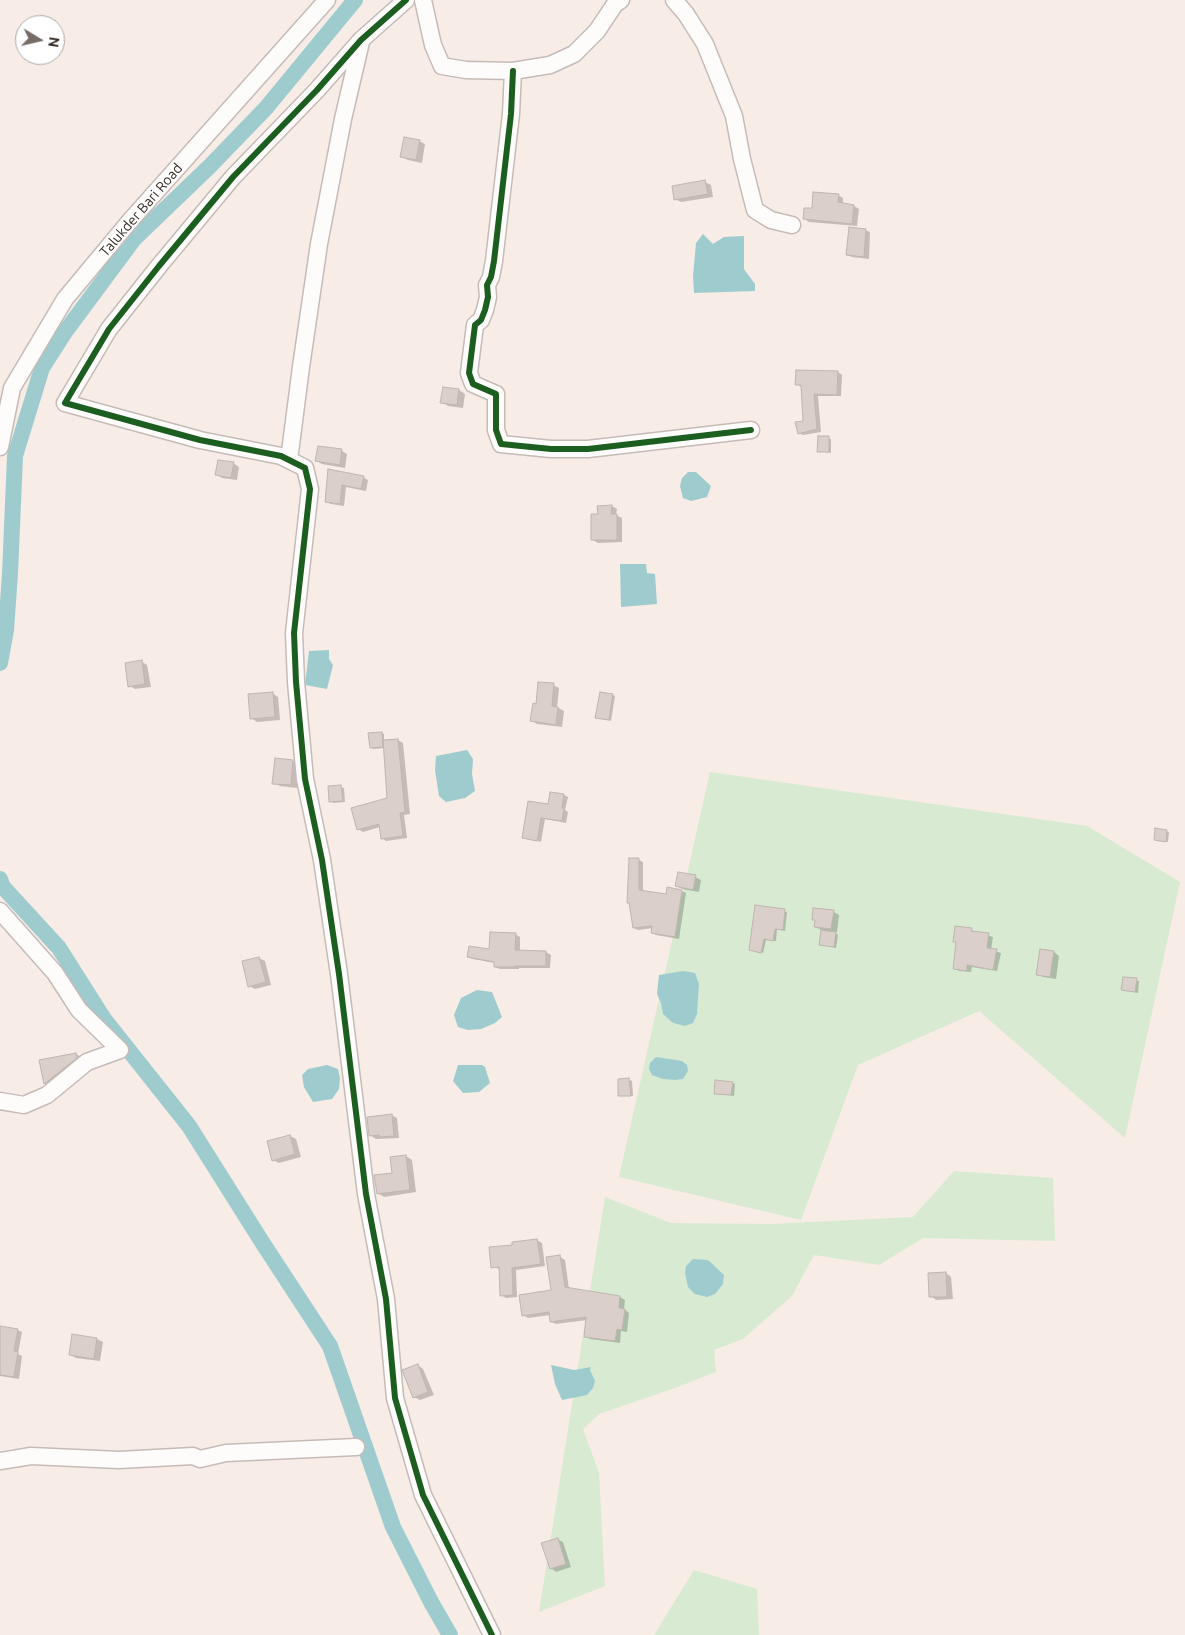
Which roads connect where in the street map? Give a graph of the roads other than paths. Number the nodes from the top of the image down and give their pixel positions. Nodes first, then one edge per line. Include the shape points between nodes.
1 (327, 0) edge
2 (406, 0) edge
3 (423, 0) edge
4 (622, 0) edge
5 (674, 0) edge
6 (361, 40) junction
7 (513, 71) junction
8 (792, 225) dead end
9 (751, 430) dead end
10 (0, 447) edge
11 (289, 460) junction
12 (0, 911) edge
13 (0, 1101) edge
14 (356, 1447) dead end
15 (0, 1461) edge
16 (492, 1635) edge

1 - 10 street, Talukder Bari Road via 129,222 65,299 12,388
2 - 6 street
3 - 7 street via 433,45 442,66
4 - 7 street via 615,4 598,31 574,54 550,65
5 - 8 street via 705,44 734,116 755,210 771,220
6 - 11 street via 319,244
6 - 11 street via 233,177 158,266 109,330 66,403 200,440
7 - 9 street via 494,261 487,284 485,310 475,325 469,373 473,384 496,394 496,430 501,444 588,449
11 - 16 street via 305,468 310,488 294,633 306,779 339,974 366,1194 386,1299 395,1398 423,1495
12 - 13 street via 55,973 80,1010 120,1050 87,1062 47,1095 24,1105
14 - 15 street via 226,1453 200,1459 193,1456 119,1460 31,1456

